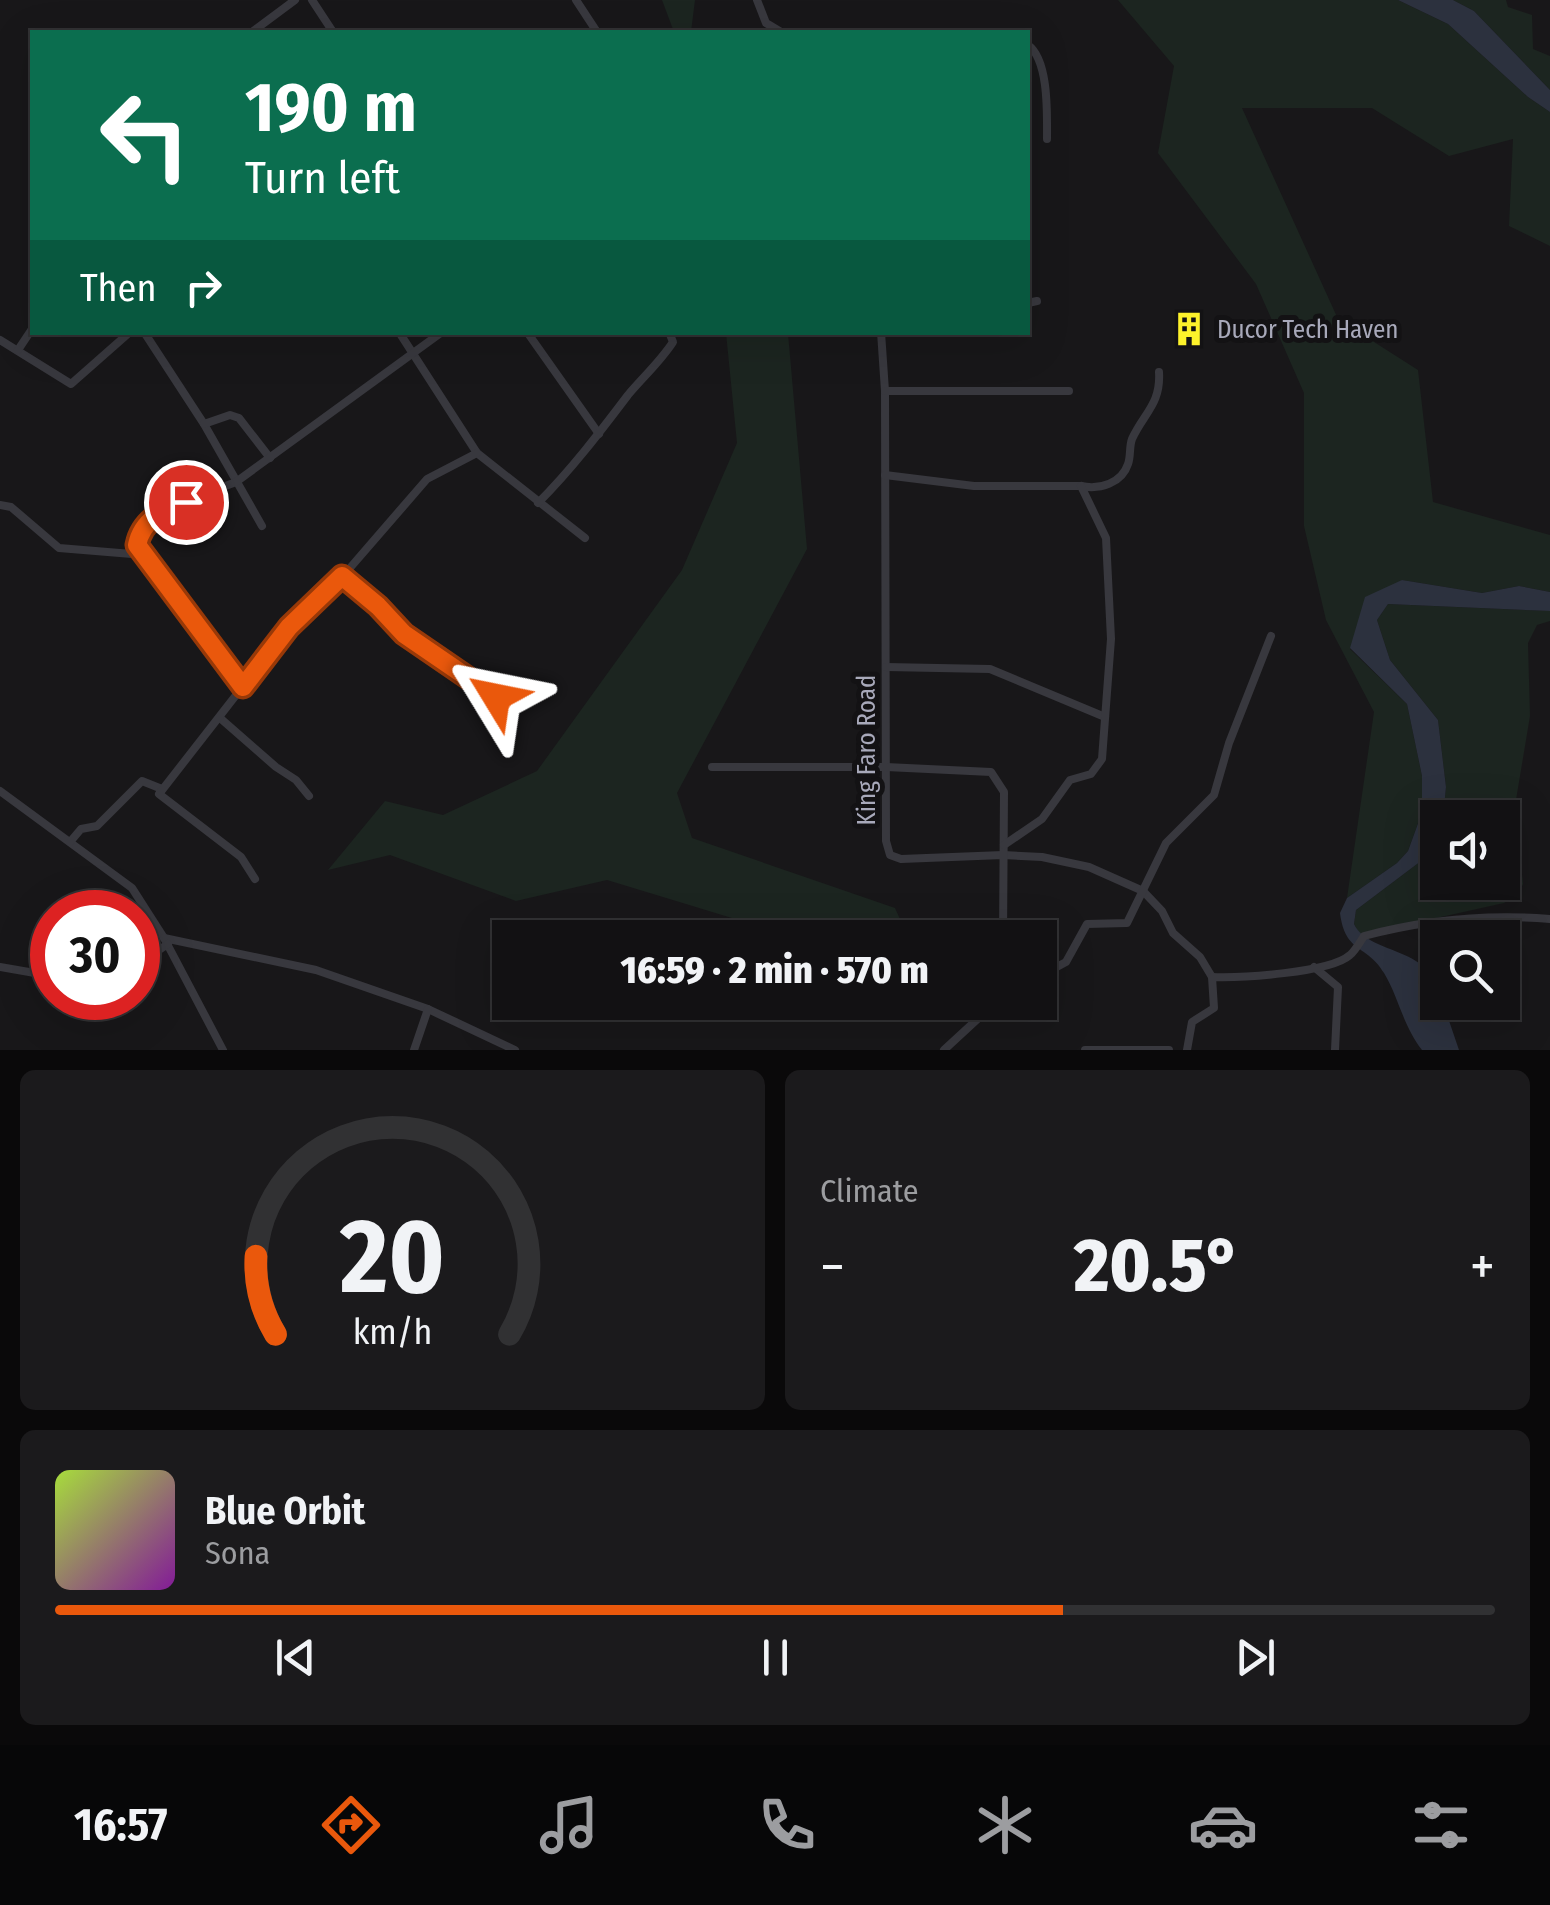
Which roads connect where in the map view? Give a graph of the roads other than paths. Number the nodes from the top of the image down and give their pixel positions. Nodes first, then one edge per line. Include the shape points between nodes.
1 (295, 0) edge
2 (312, 0) edge
3 (576, 0) edge
4 (757, 0) edge
5 (255, 30) edge
6 (332, 30) edge
7 (595, 30) edge
8 (778, 30) edge
9 (1030, 45) edge
10 (1047, 139) dead end
11 (30, 332) edge
12 (127, 335) edge
13 (146, 335) edge
14 (401, 335) edge
15 (438, 335) edge
16 (528, 335) edge
17 (670, 335) edge
18 (881, 335) edge
19 (0, 340) edge
20 (18, 350) junction
21 (413, 354) junction
22 (1159, 372) dead end
23 (1070, 390) dead end
24 (885, 391) junction
25 (204, 424) junction
26 (599, 434) junction
27 (477, 453) junction
28 (270, 458) junction
29 (885, 475) junction
30 (236, 482) junction
31 (1082, 486) junction
32 (538, 503) junction
33 (0, 505) edge
34 (262, 526) dead end
35 (585, 538) dead end
36 (137, 545) junction
37 (342, 576) junction
38 (1271, 636) dead end
39 (886, 667) junction
40 (243, 687) junction
41 (496, 697) dead end
42 (1105, 717) junction
43 (220, 718) junction
44 (712, 767) dead end
45 (886, 768) junction
46 (162, 789) junction
47 (0, 791) edge
48 (308, 796) dead end
49 (70, 842) junction
50 (1003, 850) junction
51 (255, 879) dead end
52 (1143, 891) junction
53 (1550, 918) edge
54 (1003, 920) edge
55 (166, 941) junction
56 (160, 946) edge
57 (0, 967) edge
58 (1057, 967) edge
59 (1314, 967) junction
60 (30, 972) edge
61 (1212, 978) junction
62 (428, 1009) junction
63 (976, 1020) edge
64 (223, 1050) edge
65 (414, 1050) edge
66 (515, 1050) edge
67 (944, 1050) edge
68 (1085, 1050) edge
69 (1169, 1050) edge
70 (1186, 1050) edge
71 (1335, 1050) edge

1 - 5 street
2 - 6 street
3 - 7 street
4 - 8 street via 766,23
9 - 10 street via 1048,100
11 - 20 street
12 - 20 street via 71,384
13 - 25 street
14 - 21 street
15 - 21 street
16 - 26 street
17 - 26 street via 673,342 657,366
18 - 24 street, King Faro Road
19 - 20 street
21 - 27 street
21 - 28 street
22 - 31 street via 1160,390 1130,442 1128,466 1114,482
23 - 24 street
24 - 29 street, King Faro Road
25 - 28 street via 239,418
25 - 30 street
26 - 32 street
27 - 32 street
27 - 37 street via 427,479
28 - 30 street
29 - 31 street via 974,486
29 - 39 street, King Faro Road
30 - 34 street
30 - 36 street via 160,511 140,531
31 - 42 street via 1106,538
32 - 35 street
33 - 36 street via 60,548 132,554
36 - 40 street
37 - 40 street via 289,627
37 - 41 street via 404,634
38 - 52 street via 1214,795 1166,843
39 - 42 street via 990,669
39 - 45 street, King Faro Road
40 - 43 street
42 - 50 street via 1102,759 1092,774 1070,780 1042,819
43 - 46 street
43 - 48 street
44 - 45 street
45 - 50 street via 991,772 1004,792
45 - 50 street, King Faro Road via 890,855
46 - 49 street via 142,781 97,826 81,829
46 - 51 street via 159,794 241,857
47 - 49 street
49 - 55 street via 132,888
50 - 52 street, King Faro Road via 1089,867
50 - 54 street
52 - 58 street via 1127,923 1087,924
52 - 61 street
53 - 59 street via 1456,919 1364,936 1350,957
55 - 56 street
55 - 62 street via 316,970
55 - 64 street
57 - 60 street
59 - 61 street
59 - 71 street via 1338,987
61 - 70 street via 1214,1008 1192,1022
62 - 65 street
62 - 66 street
63 - 67 street
68 - 69 street

